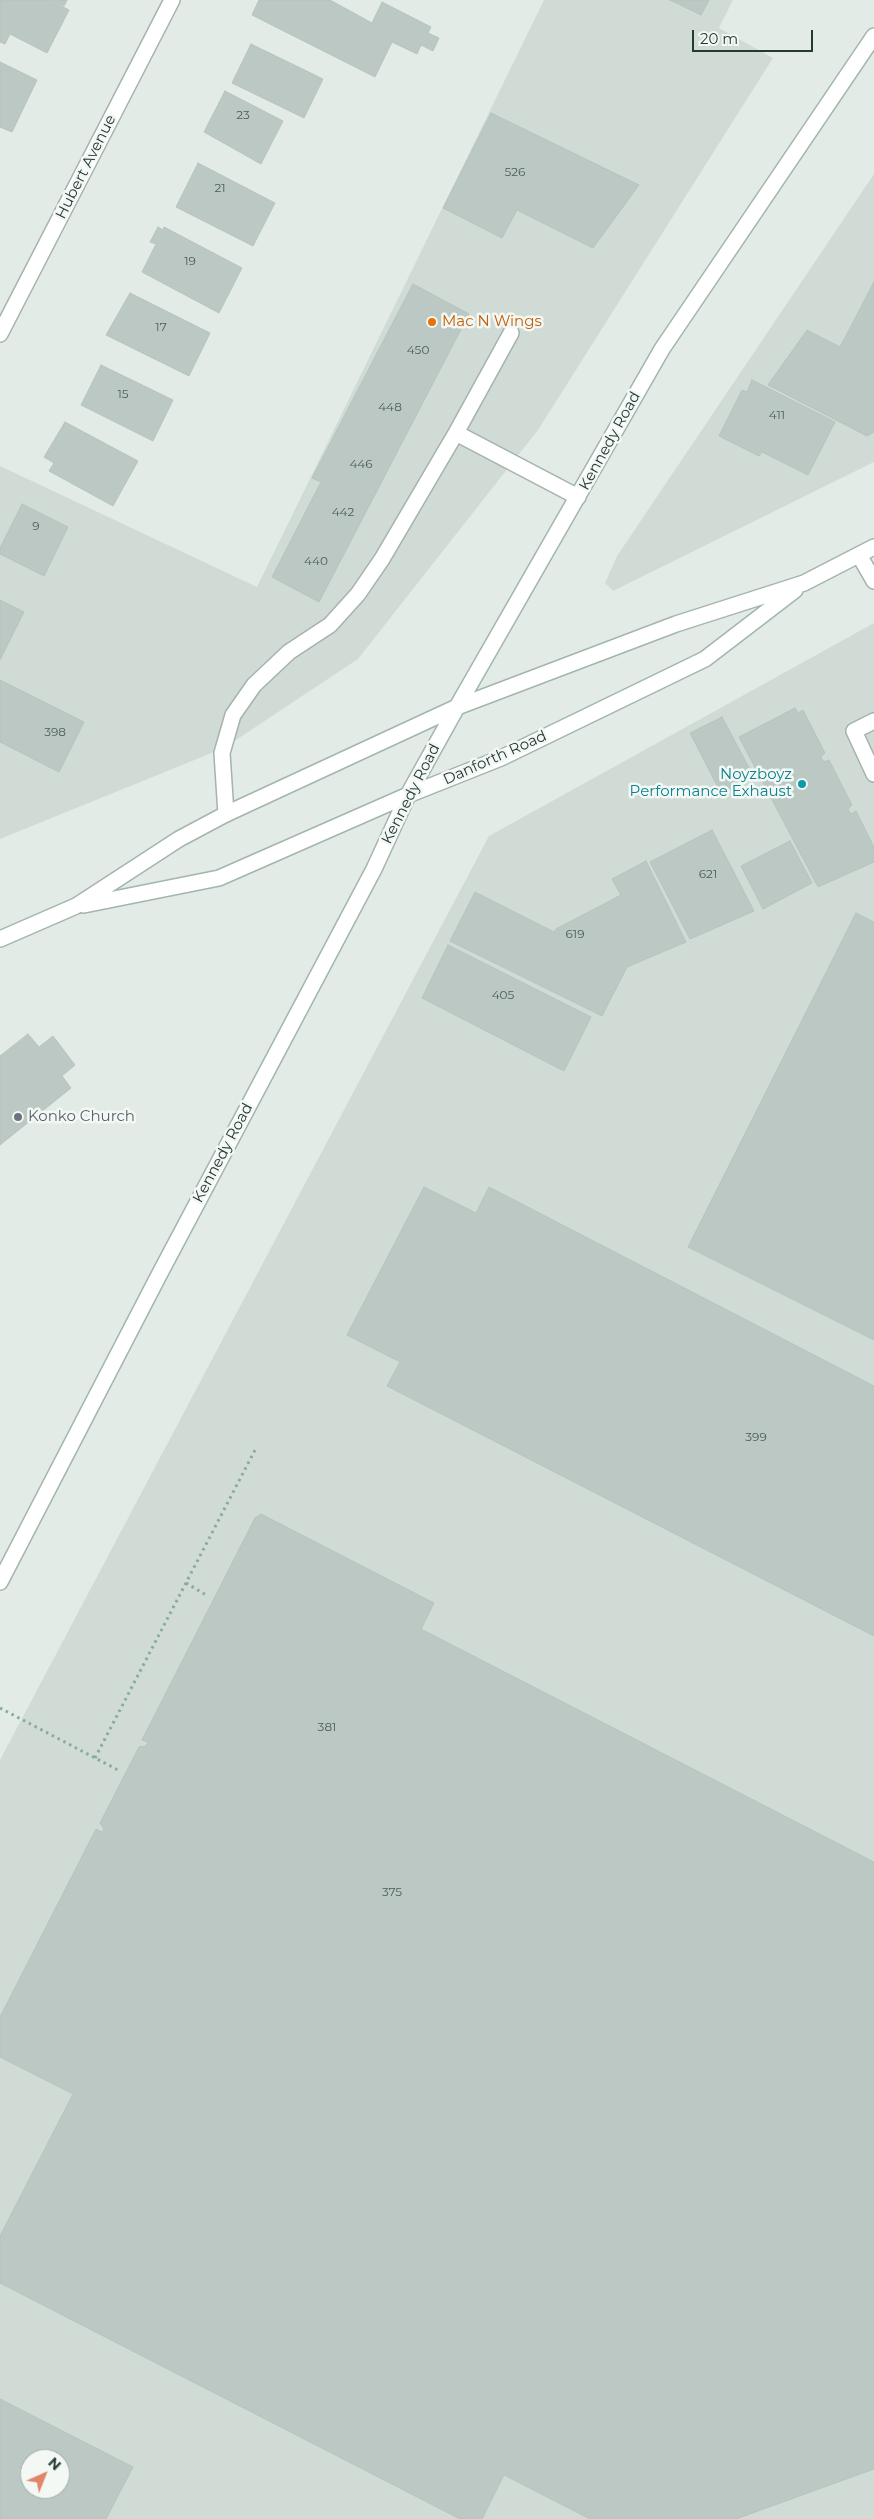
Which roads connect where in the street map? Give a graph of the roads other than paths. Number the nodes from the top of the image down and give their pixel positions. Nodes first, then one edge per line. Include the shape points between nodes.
1 (172, 0) edge
2 (874, 36) edge
3 (511, 333) dead end
4 (0, 334) edge
5 (456, 433) junction
6 (578, 496) junction
7 (874, 548) edge
8 (860, 555) junction
9 (874, 581) edge
10 (804, 583) junction
11 (457, 707) junction
12 (874, 721) edge
13 (874, 774) edge
14 (408, 795) junction
15 (226, 814) junction
16 (76, 906) junction
17 (0, 939) edge
18 (0, 1582) edge

1 - 4 main road, Hubert Avenue
2 - 6 main road, Kennedy Road via 662,349
3 - 5 main road
5 - 6 main road
5 - 15 main road via 358,594 330,625 289,652 261,678 233,715 222,753
6 - 11 main road, Kennedy Road
7 - 8 main road, Danforth Road
8 - 9 main road
8 - 10 main road, Danforth Road
10 - 11 main road, Danforth Road via 676,624
10 - 14 main road, Danforth Road via 705,659 501,758
11 - 14 main road, Kennedy Road
11 - 15 main road, Danforth Road
12 - 13 main road via 854,731
14 - 16 main road, Danforth Road via 219,878
14 - 18 main road, Kennedy Road via 374,869
15 - 16 main road, Danforth Road via 179,839
16 - 17 main road, Danforth Road

